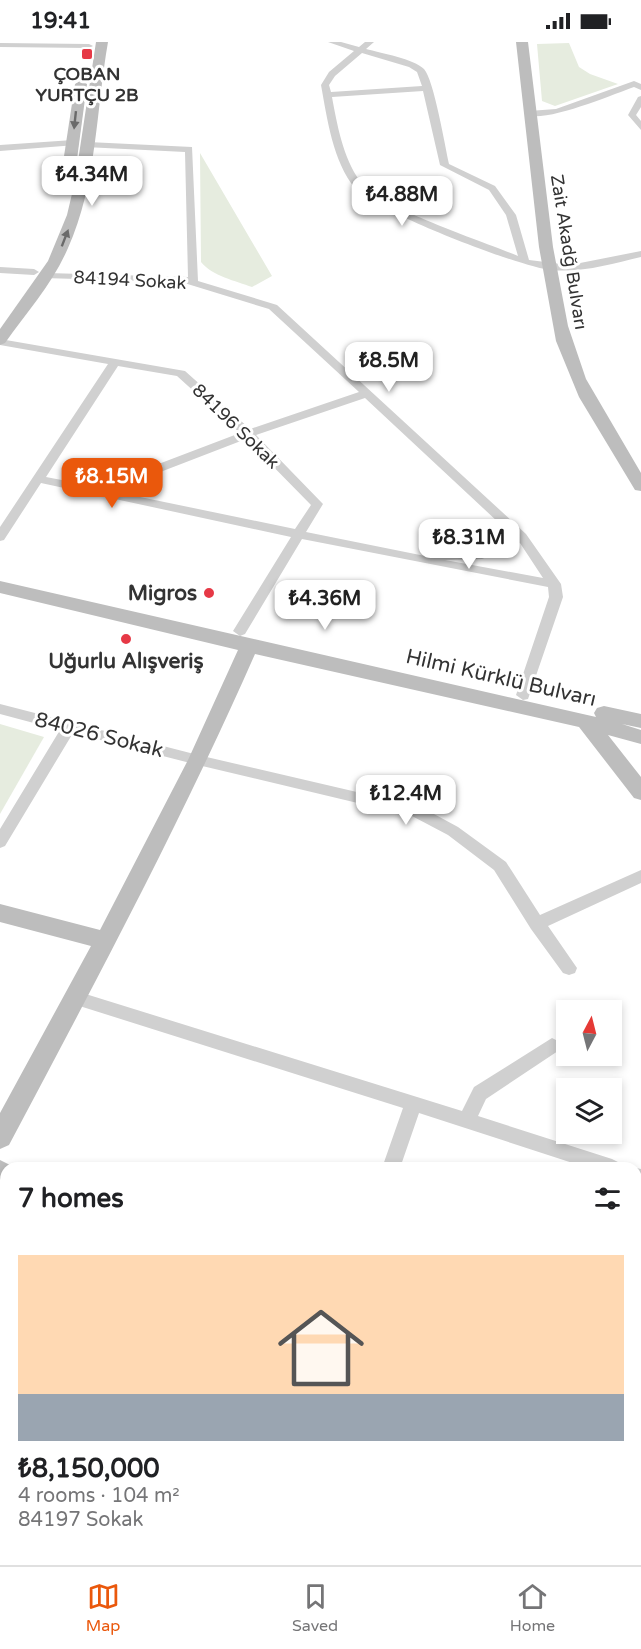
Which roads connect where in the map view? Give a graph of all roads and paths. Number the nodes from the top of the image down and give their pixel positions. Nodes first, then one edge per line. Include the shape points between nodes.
1 (102, 42) edge
2 (332, 42) edge
3 (370, 42) edge
4 (522, 42) edge
5 (89, 44) edge
6 (0, 45) edge
7 (360, 52) junction
8 (641, 87) edge
9 (427, 88) junction
10 (327, 95) junction
11 (641, 99) edge
12 (529, 114) junction
13 (638, 118) edge
14 (641, 127) edge
15 (73, 143) junction
16 (88, 145) junction
17 (0, 148) edge
18 (63, 202) dead end
19 (54, 230) dead end
20 (641, 254) edge
21 (525, 262) junction
22 (549, 267) junction
23 (0, 270) edge
24 (40, 274) junction
25 (193, 283) junction
26 (0, 318) edge
27 (0, 341) edge
28 (115, 362) junction
29 (368, 393) junction
30 (248, 434) junction
31 (38, 479) junction
32 (641, 486) edge
33 (299, 533) junction
34 (0, 537) edge
35 (522, 537) junction
36 (406, 557) junction
37 (0, 576) edge
38 (554, 584) junction
39 (0, 587) edge
40 (244, 638) junction
41 (523, 695) junction
42 (0, 709) edge
43 (641, 721) edge
44 (586, 722) junction
45 (69, 727) junction
46 (641, 737) edge
47 (198, 760) junction
48 (641, 792) edge
49 (0, 842) edge
50 (641, 876) edge
51 (0, 913) edge
52 (537, 924) junction
53 (106, 941) junction
54 (570, 968) dead end
55 (76, 998) junction
56 (552, 1046) dead end
57 (413, 1103) junction
58 (466, 1121) junction
59 (0, 1137) edge
60 (393, 1162) edge
61 (593, 1162) edge

1 - 16 main road
2 - 7 street
3 - 7 street
4 - 12 main road, Zait Akadğ Bulvarı
5 - 6 street
5 -> 15 main road
7 - 9 street via 412,65 421,71
7 - 10 street via 327,80
8 - 12 street via 634,84 557,111
9 - 10 street
9 - 21 street via 445,165 492,188 512,215
10 - 21 street via 350,173 372,197
11 - 13 street via 632,115
12 - 22 main road, Zait Akadğ Bulvarı
13 - 14 street
15 - 17 street
15 - 18 main road
24 -> 16 main road via 71,223
16 - 25 street via 189,149
19 - 24 main road via 44,251
20 - 22 street via 587,266
21 - 22 street
22 - 32 main road, Zait Akadğ Bulvarı via 564,342 575,369
23 - 24 street, 84194 Sokak
24 - 25 street, 84194 Sokak via 182,279
24 - 26 main road
24 - 27 main road
25 - 29 street, 84194 Sokak via 273,307
27 - 28 street, 84196 Sokak
28 - 30 street, 84196 Sokak via 181,373
28 - 31 street
29 - 30 street
29 - 35 street, 84194 Sokak
30 - 31 street via 99,491
30 - 33 street, 84196 Sokak via 317,504
31 - 33 street
31 - 34 street
33 - 36 street
33 - 40 street, 84196 Sokak
35 - 36 street via 482,555
35 - 38 street, 84194 Sokak
36 - 38 street
37 - 40 main road, Hilmi Kürklü Bulvarı
38 - 41 street via 556,597
39 - 40 main road, Hilmi Kürklü Bulvarı
40 - 41 main road, Hilmi Kürklü Bulvarı
40 - 44 main road, Hilmi Kürklü Bulvarı
40 - 47 main road
41 - 43 main road, Hilmi Kürklü Bulvarı
42 - 45 street, 84026 Sokak
44 - 46 main road, Hilmi Kürklü Bulvarı
44 - 48 main road
45 - 47 street, 84026 Sokak
45 - 49 street
47 - 52 street, 84026 Sokak via 416,812 453,831 500,866
47 - 53 main road
50 - 52 street
51 - 53 main road
52 - 54 street, 84026 Sokak
53 - 55 main road
55 - 57 street
55 - 59 main road
56 - 58 street via 480,1093
57 - 58 street
57 - 60 street
58 - 61 street

